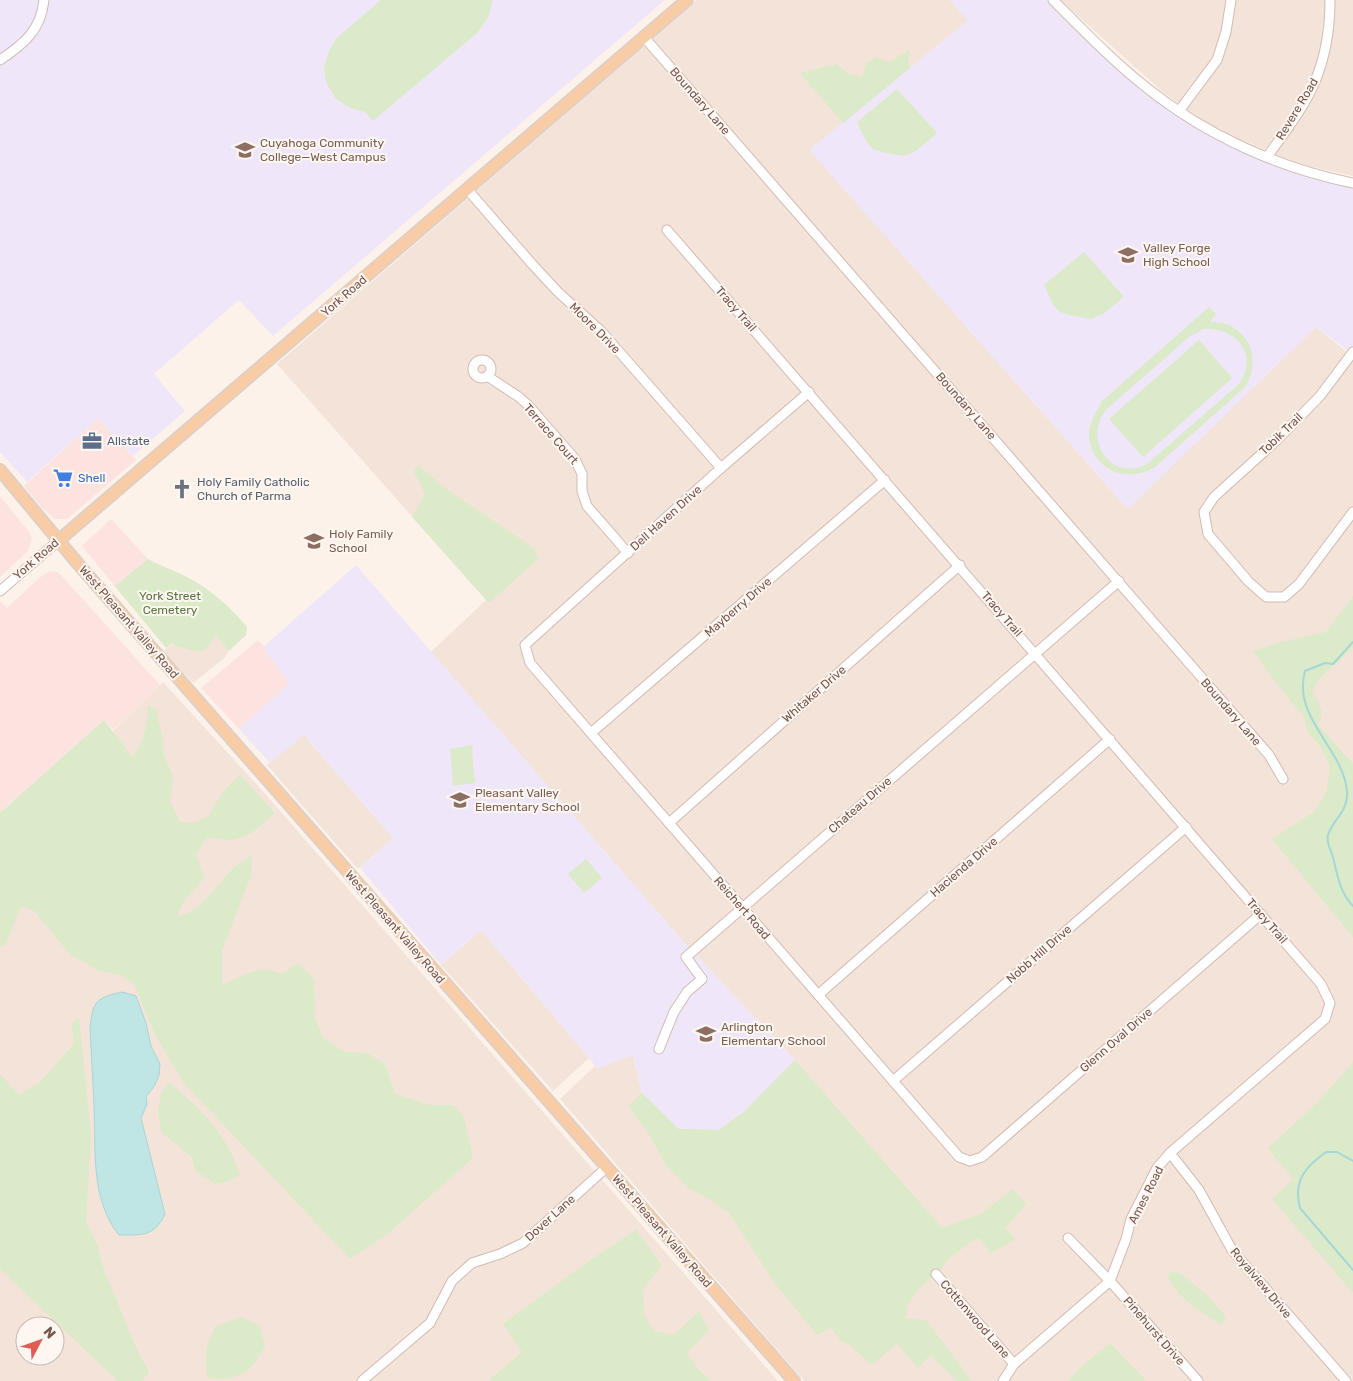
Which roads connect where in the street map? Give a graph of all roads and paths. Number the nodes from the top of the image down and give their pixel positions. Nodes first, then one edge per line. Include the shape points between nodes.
1 (44, 0) edge
2 (687, 0) edge
3 (1053, 0) edge
4 (1231, 0) edge
5 (1330, 0) edge
6 (644, 37) junction
7 (0, 60) edge
8 (1179, 111) junction
9 (1267, 158) junction
10 (1353, 183) edge
11 (467, 189) junction
12 (667, 230) dead end
13 (1353, 352) edge
14 (487, 376) dead end
15 (809, 392) junction
16 (721, 468) junction
17 (0, 470) edge
18 (886, 480) junction
19 (1353, 512) edge
20 (58, 541) junction
21 (628, 553) junction
22 (960, 565) junction
23 (1119, 581) junction
24 (0, 591) edge
25 (525, 645) joint
26 (1035, 654) junction
27 (591, 733) junction
28 (1110, 739) junction
29 (1283, 779) dead end
30 (668, 823) junction
31 (1186, 827) junction
32 (742, 908) junction
33 (1260, 914) junction
34 (818, 995) junction
35 (1330, 1003) joint
36 (659, 1049) dead end
37 (893, 1081) junction
38 (1170, 1153) junction
39 (970, 1162) joint
40 (606, 1168) junction
41 (1068, 1238) dead end
42 (936, 1274) dead end
43 (1110, 1281) junction
44 (1014, 1364) junction
45 (372, 1377) edge
46 (362, 1381) edge
47 (794, 1381) edge
48 (1003, 1381) edge
49 (1198, 1381) edge
50 (1346, 1381) edge

1 - 7 street via 35,31
2 - 6 main road, York Road
3 - 8 street via 1147,88
4 - 8 street via 1226,32 1216,60
5 - 9 street, Revere Road via 1325,51 1316,80
6 - 11 main road, York Road
6 - 23 street, Boundary Lane
8 - 9 street via 1224,138
9 - 10 street
11 - 16 street, Moore Drive via 538,271 601,332
11 - 20 main road, York Road
12 - 15 street, Tracy Trail
13 - 19 street, Tobik Trail via 1320,396 1214,497 1204,512 1208,534 1266,597 1284,597 1299,584
14 - 21 street, Terrace Court via 528,405 575,458 582,474 582,491 588,506
15 - 16 street, Dell Haven Drive
15 - 18 street, Tracy Trail
16 - 21 street, Dell Haven Drive
17 - 20 main road, West Pleasant Valley Road
18 - 22 street, Tracy Trail
18 - 27 street, Mayberry Drive
20 - 24 street, York Road
20 - 40 main road, West Pleasant Valley Road
21 - 25 street, Dell Haven Drive
22 - 26 street, Tracy Trail
22 - 30 street, Whitaker Drive
23 - 26 street, Chateau Drive
23 - 29 street, Boundary Lane via 1269,755
25 - 27 street, Reichert Road via 530,663
26 - 28 street, Tracy Trail
26 - 32 street, Chateau Drive
27 - 30 street, Reichert Road
28 - 31 street, Tracy Trail
28 - 34 street, Hacienda Drive
30 - 32 street, Reichert Road
31 - 33 street, Tracy Trail
31 - 37 street, Nobb Hill Drive
32 - 34 street, Reichert Road
32 - 36 street, Chateau Drive via 686,957 702,979 687,992 679,1005
33 - 35 street, Tracy Trail via 1321,984
33 - 39 street, Glenn Oval Drive via 982,1157
34 - 37 street, Reichert Road
35 - 38 street, Ames Road via 1325,1019
37 - 39 street, Reichert Road via 959,1157
38 - 43 street, Ames Road via 1157,1168 1131,1219
38 - 50 street, Royalview Drive via 1199,1190 1232,1250
40 - 45 street, Dover Lane via 523,1242 472,1263 452,1281 430,1323
40 - 47 main road, West Pleasant Valley Road
41 - 43 street, Pinehurst Drive
42 - 44 street, Cottonwood Lane
43 - 44 street, Ames Road
43 - 49 street, Pinehurst Drive
44 - 48 street, Ames Road
45 - 46 street, Dover Lane

